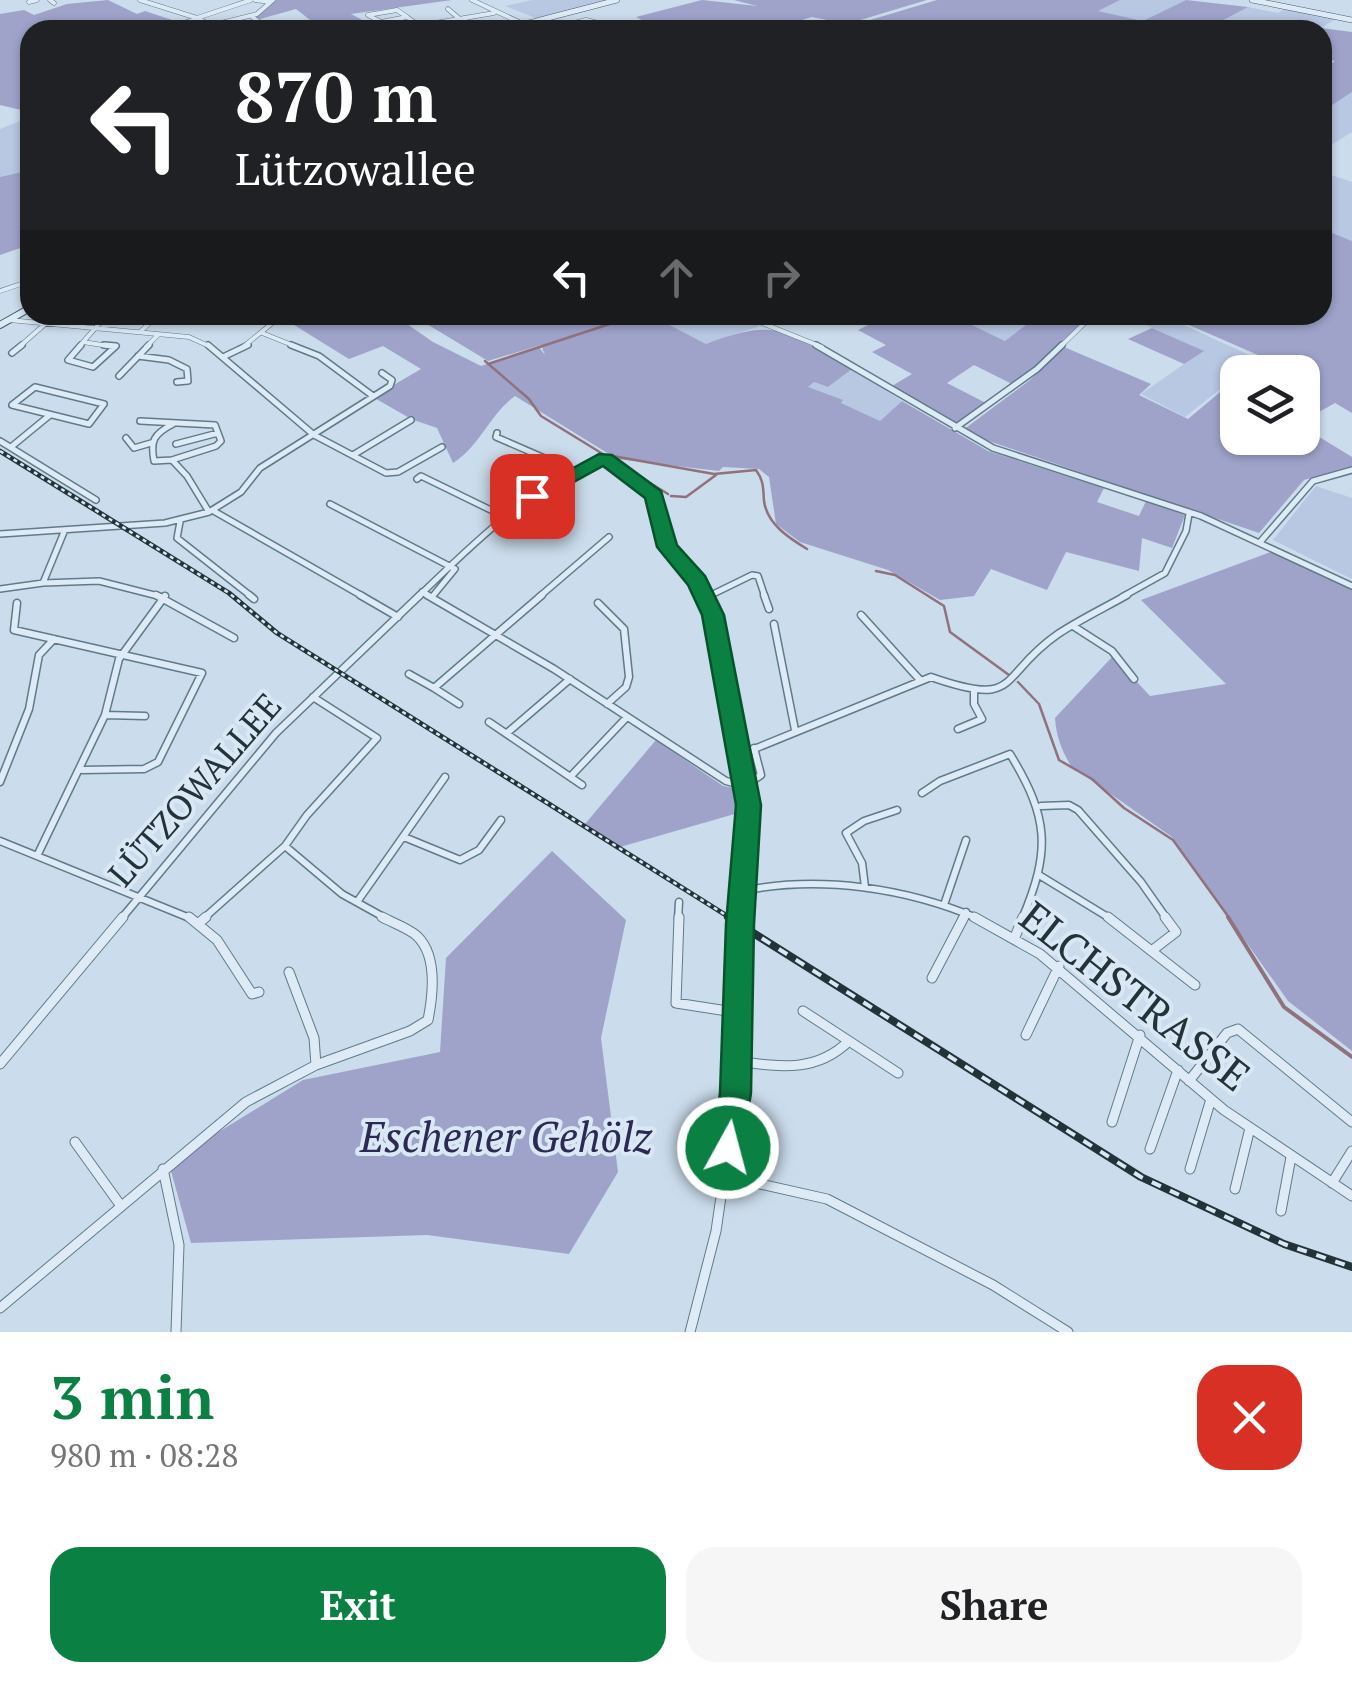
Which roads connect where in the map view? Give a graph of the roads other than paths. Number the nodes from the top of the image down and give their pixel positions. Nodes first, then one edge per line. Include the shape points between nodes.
1 (38, 0) edge
2 (140, 0) edge
3 (253, 0) edge
4 (472, 0) edge
5 (617, 0) edge
6 (1252, 0) edge
7 (272, 1) edge
8 (29, 2) edge
9 (448, 10) dead end
10 (362, 12) dead end
11 (494, 13) junction
12 (250, 15) junction
13 (368, 16) junction
14 (408, 17) junction
15 (198, 18) junction
16 (191, 20) edge
17 (203, 20) edge
18 (233, 20) edge
19 (257, 20) edge
20 (377, 20) joint
21 (412, 20) edge
22 (461, 20) joint
23 (512, 20) edge
24 (538, 20) edge
25 (1352, 20) edge
26 (20, 314) edge
27 (9, 320) junction
28 (20, 321) edge
29 (0, 325) edge
30 (44, 325) edge
31 (57, 325) edge
32 (96, 325) edge
33 (147, 325) edge
34 (271, 325) edge
35 (767, 325) edge
36 (1083, 325) edge
37 (93, 328) junction
38 (139, 332) junction
39 (262, 333) junction
40 (159, 334) junction
41 (82, 342) junction
42 (12, 353) dead end
43 (138, 356) junction
44 (225, 356) junction
45 (189, 372) dead end
46 (382, 374) dead end
47 (119, 376) dead end
48 (373, 396) junction
49 (50, 415) junction
50 (140, 420) dead end
51 (412, 420) dead end
52 (174, 424) junction
53 (955, 428) junction
54 (218, 434) junction
55 (496, 434) dead end
56 (314, 435) junction
57 (126, 438) dead end
58 (0, 441) edge
59 (150, 443) junction
60 (176, 444) dead end
61 (11, 447) junction
62 (442, 447) dead end
63 (352, 455) junction
64 (172, 460) junction
65 (1352, 470) edge
66 (574, 471) junction
67 (416, 479) dead end
68 (96, 500) dead end
69 (330, 504) dead end
70 (210, 511) junction
71 (1190, 514) junction
72 (503, 516) junction
73 (180, 520) junction
74 (64, 532) junction
75 (0, 534) edge
76 (609, 537) dead end
77 (1261, 541) junction
78 (448, 566) junction
79 (43, 582) junction
80 (1352, 586) edge
81 (0, 588) edge
82 (422, 592) junction
83 (764, 593) junction
84 (165, 596) junction
85 (432, 596) junction
86 (707, 596) junction
87 (254, 599) dead end
88 (773, 600) dead end
89 (598, 602) dead end
90 (18, 603) dead end
91 (769, 609) dead end
92 (861, 615) dead end
93 (398, 617) junction
94 (774, 624) dead end
95 (1072, 625) junction
96 (494, 635) junction
97 (234, 638) dead end
98 (54, 640) junction
99 (122, 654) junction
100 (410, 674) dead end
101 (570, 679) junction
102 (1134, 679) dead end
103 (920, 680) junction
104 (434, 688) junction
105 (974, 692) junction
106 (313, 698) junction
107 (459, 704) dead end
108 (607, 704) junction
109 (106, 716) junction
110 (144, 716) dead end
111 (627, 717) junction
112 (490, 722) dead end
113 (958, 729) dead end
114 (795, 730) junction
115 (507, 734) junction
116 (754, 748) junction
117 (737, 756) junction
118 (82, 770) junction
119 (571, 776) junction
120 (445, 777) dead end
121 (0, 782) edge
122 (582, 785) dead end
123 (744, 786) junction
124 (922, 793) dead end
125 (1041, 806) junction
126 (896, 810) dead end
127 (501, 820) dead end
128 (404, 837) junction
129 (966, 840) dead end
130 (0, 841) edge
131 (285, 846) junction
132 (37, 856) junction
133 (1038, 875) junction
134 (865, 887) junction
135 (742, 890) junction
136 (138, 896) junction
137 (357, 902) junction
138 (679, 902) dead end
139 (945, 902) junction
140 (966, 912) junction
141 (199, 923) junction
142 (1015, 936) junction
143 (1154, 949) junction
144 (1060, 966) junction
145 (289, 972) dead end
146 (932, 978) dead end
147 (1195, 985) dead end
148 (258, 992) dead end
149 (803, 1011) dead end
150 (740, 1013) junction
151 (1026, 1035) dead end
152 (1140, 1035) junction
153 (849, 1040) junction
154 (738, 1061) junction
155 (0, 1064) edge
156 (316, 1065) junction
157 (1178, 1070) junction
158 (898, 1073) dead end
159 (1189, 1081) junction
160 (1210, 1099) junction
161 (1112, 1122) dead end
162 (1352, 1122) edge
163 (1250, 1128) junction
164 (76, 1142) dead end
165 (1150, 1149) dead end
166 (1352, 1151) edge
167 (1292, 1158) junction
168 (163, 1169) junction
169 (1190, 1169) dead end
170 (725, 1176) junction
171 (1332, 1182) junction
172 (1235, 1189) dead end
173 (1352, 1196) edge
174 (121, 1206) junction
175 (1280, 1211) dead end
176 (0, 1308) edge
177 (176, 1332) edge
178 (690, 1332) edge
179 (1068, 1332) edge

1 - 8 street
2 - 15 street
3 - 7 street
3 - 15 street
4 - 11 street
5 - 24 street
6 - 25 street
7 - 12 street
9 - 22 street
10 - 13 street
11 - 22 street
11 - 23 street
12 - 18 street
12 - 19 street
13 - 14 street via 396,10
13 - 20 street
14 - 20 street
14 - 21 street
15 - 16 street
15 - 17 street
26 - 27 street
27 - 28 street
27 - 29 street
30 - 42 street
31 - 37 street
32 - 37 street
33 - 38 street
34 - 39 street
35 - 53 street via 827,349
36 - 53 street via 1037,370
37 - 38 street
37 - 41 street
38 - 40 street
39 - 44 street
39 - 48 street via 319,356
40 - 43 street
40 - 44 street via 189,337
41 - 41 street via 99,344 116,346 93,367 68,360
43 - 45 street via 169,360
43 - 47 street
44 - 56 street
46 - 48 street via 390,386
48 - 56 street
49 - 49 street via 90,424 104,404 35,387 12,406
49 - 61 street
50 - 52 street
51 - 63 street
52 - 54 street via 215,425
52 - 59 street
53 - 71 street via 992,448
54 - 60 street
54 - 64 street via 216,446
55 - 66 street
56 - 63 street
56 - 70 street via 260,468 241,492
57 - 59 street via 134,448
58 - 61 street
59 - 64 street via 154,460
61 - 68 street
62 - 63 street via 394,474
64 - 70 street
65 - 77 street via 1314,481
66 - 72 street, LÜTZOWALLEE
66 - 86 street, LÜTZOWALLEE via 605,459 654,496 672,555
67 - 72 street
69 - 78 street
70 - 73 street
70 - 93 street
71 - 77 street
71 - 95 street via 1165,573
72 - 78 street, LÜTZOWALLEE
73 - 74 street
73 - 87 street via 177,538
74 - 75 street
74 - 79 street
76 - 96 street
77 - 80 street
78 - 82 street, LÜTZOWALLEE
78 - 85 street, LÜTZOWALLEE via 456,573
79 - 81 street
79 - 84 street via 88,577
82 - 85 street
82 - 93 street, LÜTZOWALLEE
83 - 86 street via 752,574
83 - 88 street
83 - 91 street
84 - 97 street
84 - 99 street
85 - 96 street
86 - 117 street
89 - 108 street via 624,629 629,677
90 - 98 street via 14,630
92 - 103 street
93 - 106 street, LÜTZOWALLEE
94 - 114 street
95 - 102 street via 1112,651
95 - 105 street via 1007,685
96 - 101 street
96 - 104 street
98 - 99 street
98 - 121 street via 39,656 29,708
99 - 109 street
99 - 118 street via 202,673 158,762 144,769
100 - 104 street
101 - 108 street
101 - 115 street
103 - 105 street via 941,677
103 - 114 street
104 - 107 street
105 - 113 street via 982,720
106 - 131 street via 378,738
106 - 136 street, LÜTZOWALLEE via 257,753
108 - 111 street
109 - 110 street
109 - 118 street
111 - 119 street
111 - 123 street
112 - 115 street
114 - 116 street
115 - 119 street
116 - 117 street
116 - 123 street via 761,776
117 - 123 street
118 - 132 street
119 - 122 street
120 - 128 street
123 - 135 street
124 - 125 street via 1010,754
125 - 133 street via 1047,836
125 - 143 street via 1078,810 1141,882 1176,932
126 - 134 street via 846,832 862,862
127 - 128 street via 479,850 460,860
128 - 137 street
129 - 139 street
130 - 132 street
131 - 137 street
131 - 141 street
132 - 136 street
133 - 142 street
133 - 143 street
134 - 135 street, ELCHSTRASSE
134 - 139 street, ELCHSTRASSE
135 - 150 street
136 - 141 street
136 - 155 street, LÜTZOWALLEE
137 - 156 street via 418,937 426,949 431,1014 410,1031
138 - 150 street via 676,1003
139 - 140 street, ELCHSTRASSE
140 - 142 street, ELCHSTRASSE
140 - 146 street
141 - 148 street via 236,963 252,994
142 - 144 street, ELCHSTRASSE
143 - 147 street
144 - 151 street
144 - 152 street, ELCHSTRASSE
145 - 156 street via 314,1038
149 - 153 street
150 - 154 street
152 - 157 street, ELCHSTRASSE
152 - 161 street
153 - 154 street via 838,1054 804,1069
153 - 158 street
154 - 170 street
156 - 168 street via 246,1102
157 - 159 street, ELCHSTRASSE
157 - 165 street
159 - 160 street, ELCHSTRASSE
159 - 162 street via 1238,1029
160 - 163 street, ELCHSTRASSE
160 - 169 street
163 - 167 street, ELCHSTRASSE
163 - 172 street
164 - 174 street
166 - 171 street
167 - 171 street, ELCHSTRASSE
167 - 175 street
168 - 174 street
168 - 177 street via 179,1244
170 - 178 street
170 - 179 street via 827,1199 993,1284
171 - 173 street, ELCHSTRASSE
174 - 176 street

